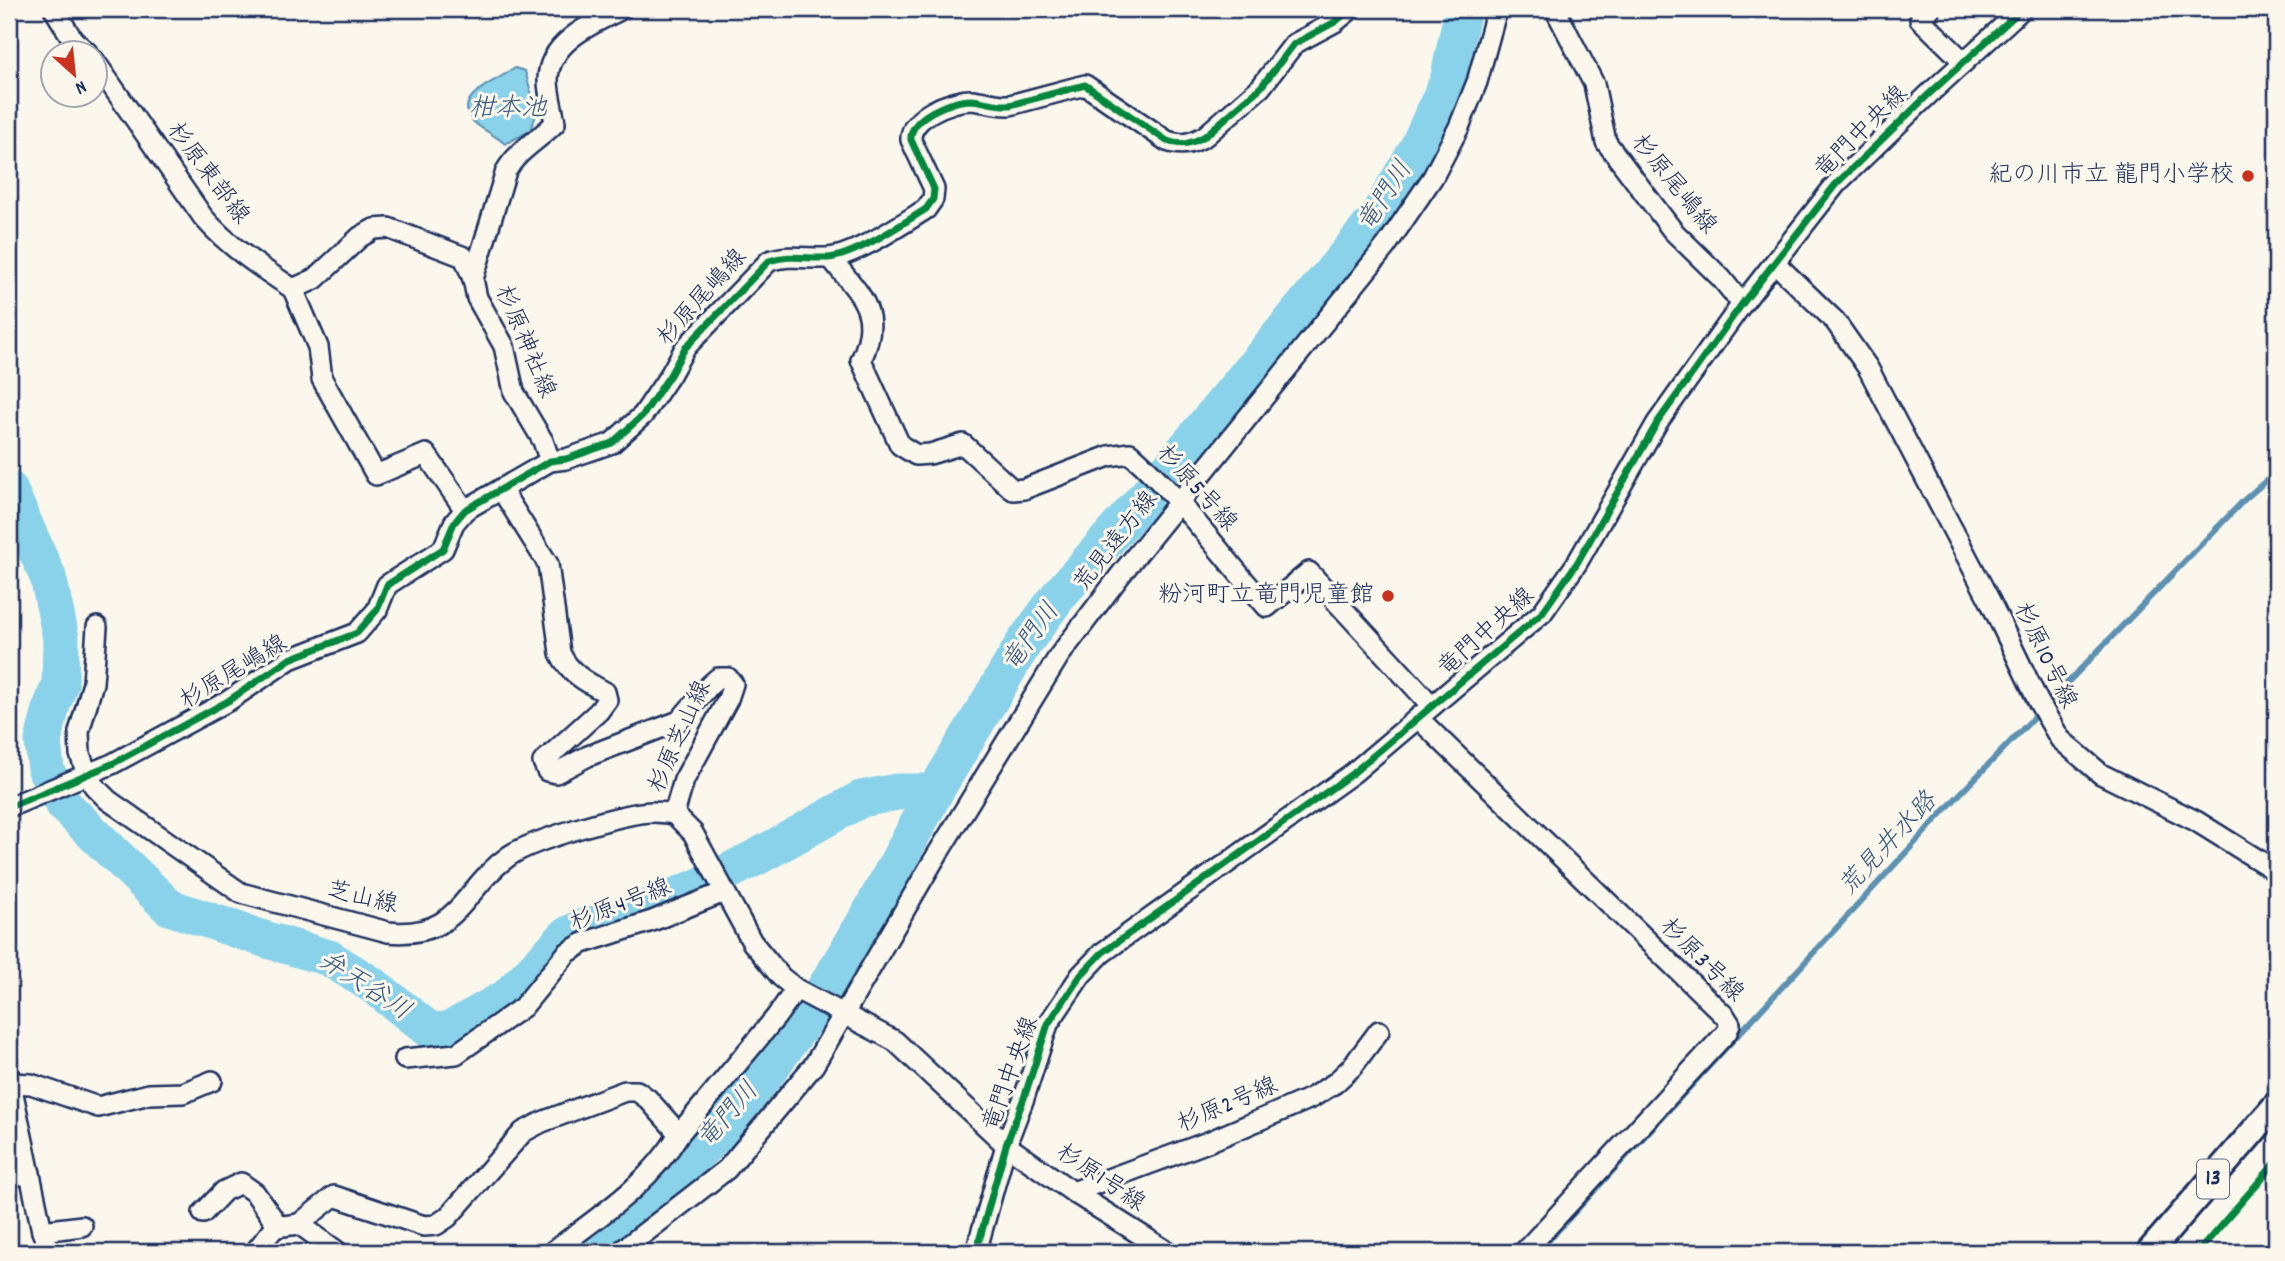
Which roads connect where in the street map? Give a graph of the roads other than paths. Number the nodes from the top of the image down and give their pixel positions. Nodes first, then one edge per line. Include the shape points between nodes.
1 (54, 9) edge
2 (597, 9) edge
3 (622, 9) edge
4 (1351, 9) edge
5 (1497, 9) edge
6 (1555, 9) edge
7 (1930, 9) edge
8 (2022, 9) edge
9 (72, 38) edge
10 (568, 39) junction
11 (1964, 62) junction
12 (108, 80) edge
13 (831, 258) junction
14 (1775, 263) junction
15 (472, 279) junction
16 (293, 289) junction
17 (1742, 303) junction
18 (550, 461) junction
19 (501, 489) junction
20 (1178, 499) junction
21 (464, 510) junction
22 (97, 627) dead end
23 (1425, 712) junction
24 (79, 777) junction
25 (9, 807) edge
26 (674, 814) junction
27 (2276, 871) edge
28 (723, 890) junction
29 (798, 990) junction
30 (838, 1011) junction
31 (1379, 1031) dead end
32 (405, 1059) dead end
33 (10, 1079) edge
34 (212, 1081) dead end
35 (2276, 1105) edge
36 (679, 1134) junction
37 (1006, 1145) junction
38 (30, 1173) junction
39 (9, 1177) edge
40 (1073, 1192) junction
41 (203, 1213) dead end
42 (299, 1224) junction
43 (82, 1226) dead end
44 (279, 1227) junction
45 (42, 1231) junction
46 (50, 1252) edge
47 (255, 1252) edge
48 (338, 1252) edge
49 (552, 1252) edge
50 (620, 1252) edge
51 (976, 1252) edge
52 (1168, 1252) edge
53 (1524, 1252) edge
54 (2149, 1252) edge

1 - 9 street
2 - 10 street
3 - 10 street, 杉原神社線
4 - 13 street, 杉原尾嶋線 via 1294,44 1261,87 1194,142 1180,145 1167,141 1084,85 1010,105 957,102 927,114 910,133 934,189 933,200 905,222
5 - 20 street, 荒見遠方線 via 1477,82 1433,177 1386,246
6 - 17 street, 杉原尾嶋線 via 1594,84 1606,142 1673,231
7 - 11 street via 1920,19
8 - 11 street, 竜門中央線
10 - 15 street, 杉原神社線 via 551,62 548,81 555,123 513,159 506,171
11 - 14 street, 竜門中央線 via 1836,184
12 - 16 street, 杉原東部線 via 221,238
13 - 18 street, 杉原尾嶋線 via 783,256 769,261 685,348 643,415 612,443
13 - 20 street, 杉原5号線 via 871,314 869,343 862,359 900,445 916,455 963,444 1013,490 1130,453
14 - 17 street, 竜門中央線
14 - 27 street, 杉原10号線 via 1835,321 1868,368 2060,739 2101,774 2196,821
15 - 16 street via 464,257 388,228 360,237 315,279
15 - 18 street, 杉原神社線 via 477,298 504,346 514,392
16 - 21 street via 318,348 322,379 376,475 426,454
17 - 23 street, 竜門中央線 via 1657,423 1561,589 1542,613
18 - 19 street, 杉原尾嶋線
19 - 21 street, 杉原尾嶋線
19 - 26 street, 杉原芝山線 via 548,564 563,659 586,683 605,692 607,700 543,762 547,771 556,773 679,721 718,678 728,678 733,684 684,780
20 - 23 street, 杉原5号線 via 1266,607 1309,572
20 - 30 street, 荒見遠方線 via 1059,656 876,960
21 - 24 street, 杉原尾嶋線 via 443,549 387,585 377,610 357,633 290,659 228,701
22 - 24 street via 93,683 79,732
23 - 37 street, 竜門中央線 via 1315,802 1102,953 1048,1024
23 - 53 street, 杉原3号線 via 1730,1024
24 - 25 street, 杉原尾嶋線
24 - 26 street, 芝山線 via 241,893 407,934 446,921 487,874 533,842 651,812
26 - 28 street, 杉原芝山線 via 693,832
28 - 29 street, 杉原芝山線 via 769,965
28 - 32 street, 杉原4号線 via 652,922 583,943 567,953 523,1007 456,1054
29 - 30 street, 杉原芝山線
29 - 36 street
30 - 37 street, 杉原芝山線 via 894,1041
30 - 50 street, 荒見遠方線 via 814,1065 727,1169
31 - 40 street, 杉原2号線 via 1352,1067 1311,1098
33 - 34 street via 98,1107 149,1094 183,1093
33 - 38 street
35 - 54 main road, 13
36 - 42 street via 648,1099 636,1091 625,1091 523,1132 448,1217 436,1224 424,1226 334,1196
36 - 49 street via 666,1156 629,1193
37 - 40 street, 杉原1号線
37 - 51 street, 竜門中央線
38 - 39 street
38 - 45 street
40 - 52 street, 杉原1号線
41 - 44 street via 224,1191 241,1183 255,1193
42 - 44 street
42 - 48 street
43 - 45 street
44 - 47 street
45 - 46 street

